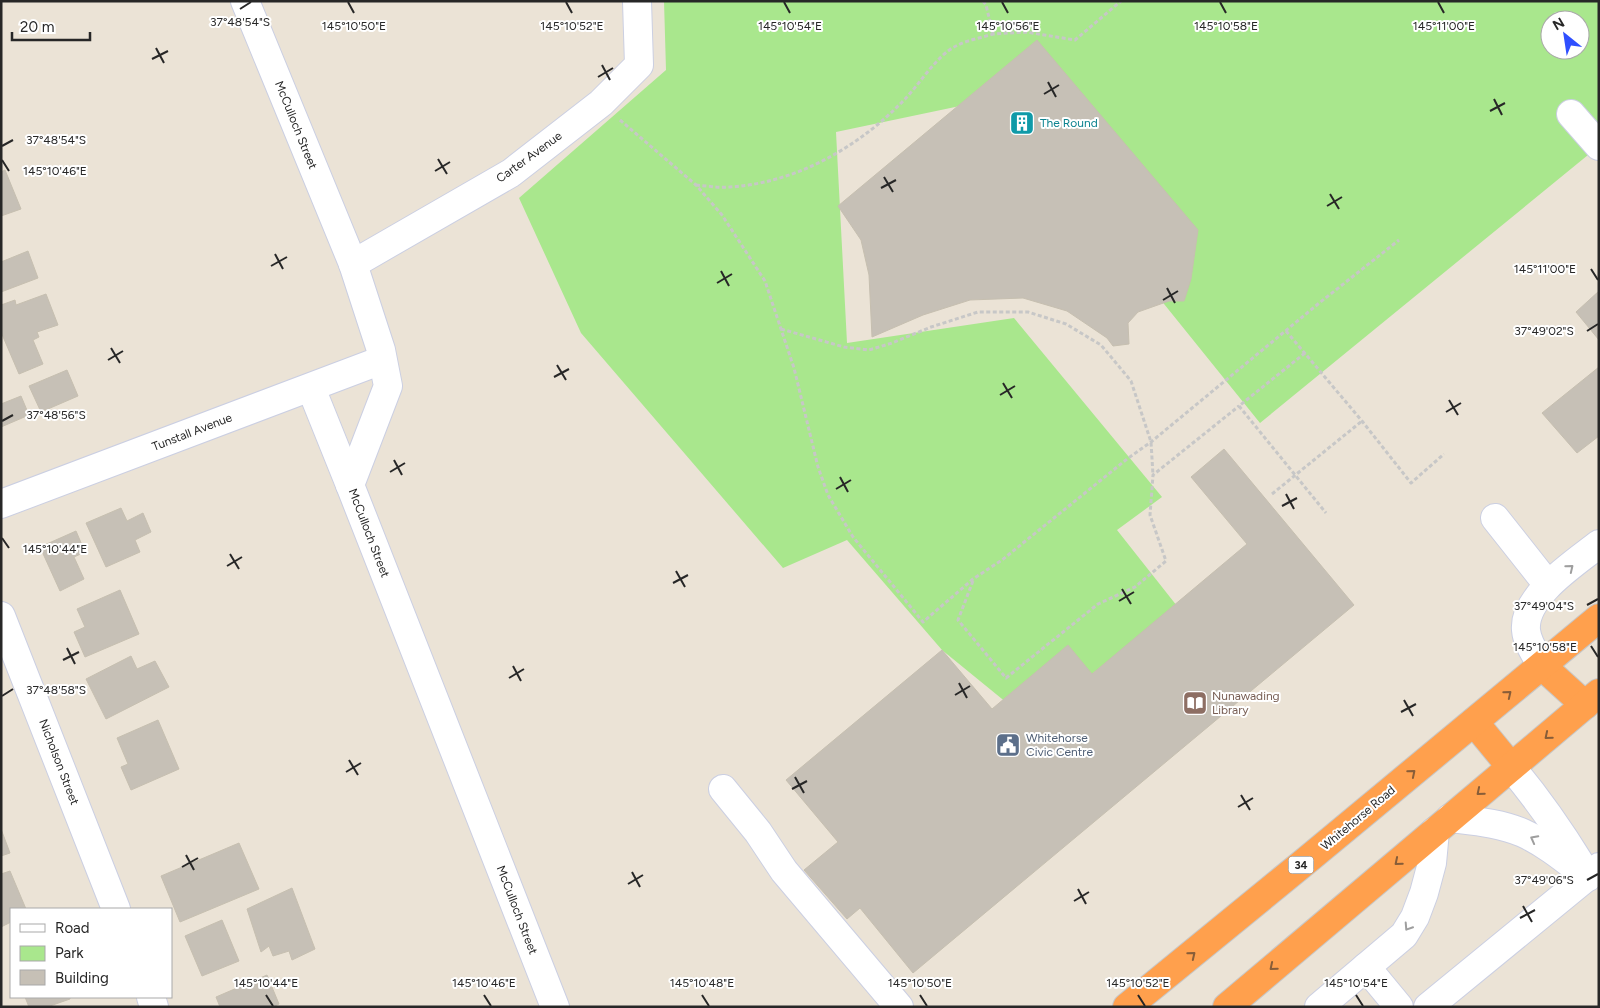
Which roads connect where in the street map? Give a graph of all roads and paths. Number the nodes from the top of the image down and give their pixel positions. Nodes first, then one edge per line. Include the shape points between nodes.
1 (245, 1) edge
2 (637, 1) edge
3 (983, 1) edge
4 (1121, 1) edge
5 (992, 34) junction
6 (601, 103) junction
7 (1570, 114) dead end
8 (1599, 146) edge
9 (696, 185) junction
10 (1399, 240) dead end
11 (353, 264) junction
12 (780, 328) junction
13 (1286, 331) junction
14 (1305, 353) junction
15 (382, 360) junction
16 (311, 388) junction
17 (1238, 406) junction
18 (1362, 421) junction
19 (1151, 442) junction
20 (1444, 454) dead end
21 (1294, 474) junction
22 (1153, 475) junction
23 (350, 485) junction
24 (1272, 494) dead end
25 (1, 504) edge
26 (1326, 513) dead end
27 (1495, 518) dead end
28 (1599, 544) edge
29 (973, 579) junction
30 (1548, 585) junction
31 (1, 616) edge
32 (1599, 618) edge
33 (1542, 666) junction
34 (1592, 699) edge
35 (1474, 722) junction
36 (1511, 767) junction
37 (723, 789) dead end
38 (1442, 824) junction
39 (1593, 872) edge
40 (116, 908) edge
41 (1366, 967) junction
42 (556, 1007) edge
43 (899, 1007) edge
44 (1126, 1007) edge
45 (1226, 1007) edge
46 (1319, 1007) edge
47 (1398, 1007) edge
48 (1428, 1007) edge

1 - 11 street, McCulloch Street
2 - 6 street, Carter Avenue via 639,65
3 - 5 path
4 - 5 path via 1074,40 1026,32
5 - 9 path via 955,46 933,65 904,101 838,153 786,178 730,188
6 - 9 path
6 - 11 street, Carter Avenue via 511,173
7 - 8 street
9 - 12 path via 722,214 765,281
10 - 13 path
11 - 15 street, McCulloch Street
12 - 19 path via 869,350 978,312 1028,312 1066,324 1101,345 1131,381
12 - 29 path via 794,368 818,467 828,495 853,538 923,622
13 - 14 path
13 - 19 path
14 - 17 path
14 - 18 path
15 - 16 street, Tunstall Avenue
15 - 23 street, McCulloch Street via 388,386
16 - 23 street
16 - 25 street, Tunstall Avenue
17 - 21 path
17 - 22 path
18 - 20 path via 1411,483
18 - 21 path
19 - 22 path
19 - 29 path via 1002,560
21 - 24 path
21 - 26 path
22 - 29 path via 1150,516 1166,561 1135,586 1098,604 1006,678 958,620
23 - 42 street, McCulloch Street
27 - 30 street
30 -> 28 street
30 - 33 street via 1533,605 1526,630
31 - 40 street, Nicholson Street
32 - 33 highway, Whitehorse Road / 34
33 - 34 highway
35 -> 33 highway, Whitehorse Road / 34
34 -> 36 highway
35 - 36 highway
44 -> 35 highway, Whitehorse Road / 34
36 -> 38 highway
36 - 39 street
37 - 43 street via 784,871
39 -> 38 street via 1521,832 1501,826
38 -> 41 street via 1415,917 1404,935
38 -> 45 highway
39 - 48 street
41 - 46 street
41 - 47 street

